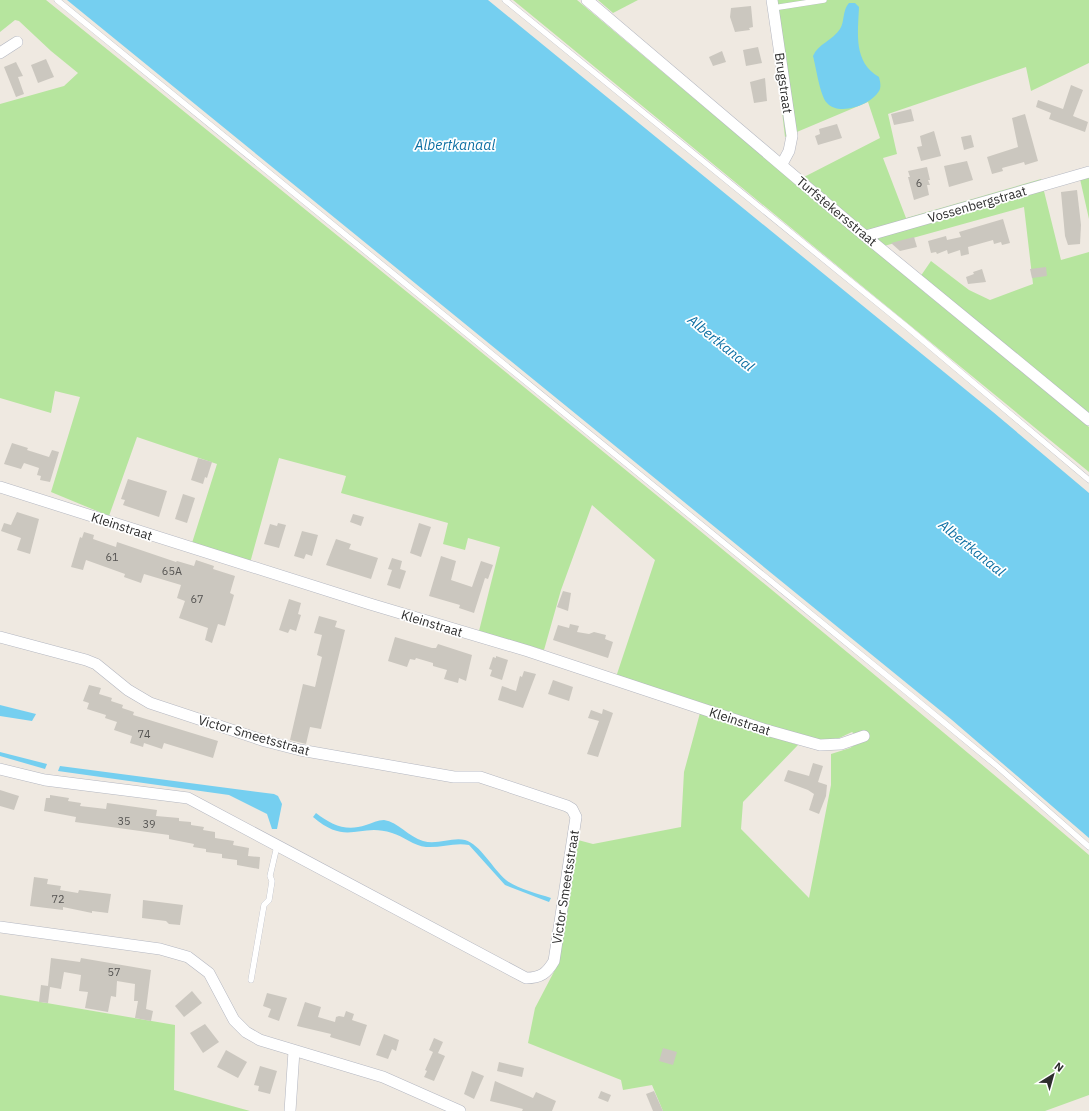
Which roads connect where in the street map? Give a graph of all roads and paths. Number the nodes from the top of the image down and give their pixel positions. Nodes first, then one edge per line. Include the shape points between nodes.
1 (57, 0) edge
2 (505, 0) edge
3 (587, 0) edge
4 (824, 0) edge
5 (773, 4) edge
6 (17, 42) dead end
7 (0, 53) edge
8 (782, 164) junction
9 (1089, 172) edge
10 (866, 236) junction
11 (1089, 420) edge
12 (1089, 480) edge
13 (0, 487) edge
14 (0, 637) edge
15 (864, 736) dead end
16 (0, 769) edge
17 (277, 846) junction
18 (1089, 847) edge
19 (0, 927) edge
20 (251, 980) dead end
21 (294, 1051) junction
22 (290, 1111) edge
23 (460, 1111) edge

1 - 18 lane via 961,737
2 - 12 lane via 907,327
3 - 8 street, Turfstekersstraat
4 - 5 lane
5 - 8 street, Brugstraat via 792,136 789,151
6 - 7 street
8 - 10 street, Turfstekersstraat
9 - 10 street, Vossenbergstraat
10 - 11 street, Turfstekersstraat
13 - 15 street, Kleinstraat via 536,654 763,729 820,745 841,744
14 - 17 street, Victor Smeetsstraat via 86,660 96,664 128,690 150,703 265,741 300,750 454,777 480,777 568,806 576,818 554,961 545,974 536,978 526,978
16 - 17 street, Victor Smeetsstraat via 45,780 188,798
17 - 20 lane via 270,876 272,881 269,900 264,906
19 - 21 street via 160,950 188,957 209,973 234,1020 246,1032 260,1040
21 - 22 street
21 - 23 street via 383,1076

